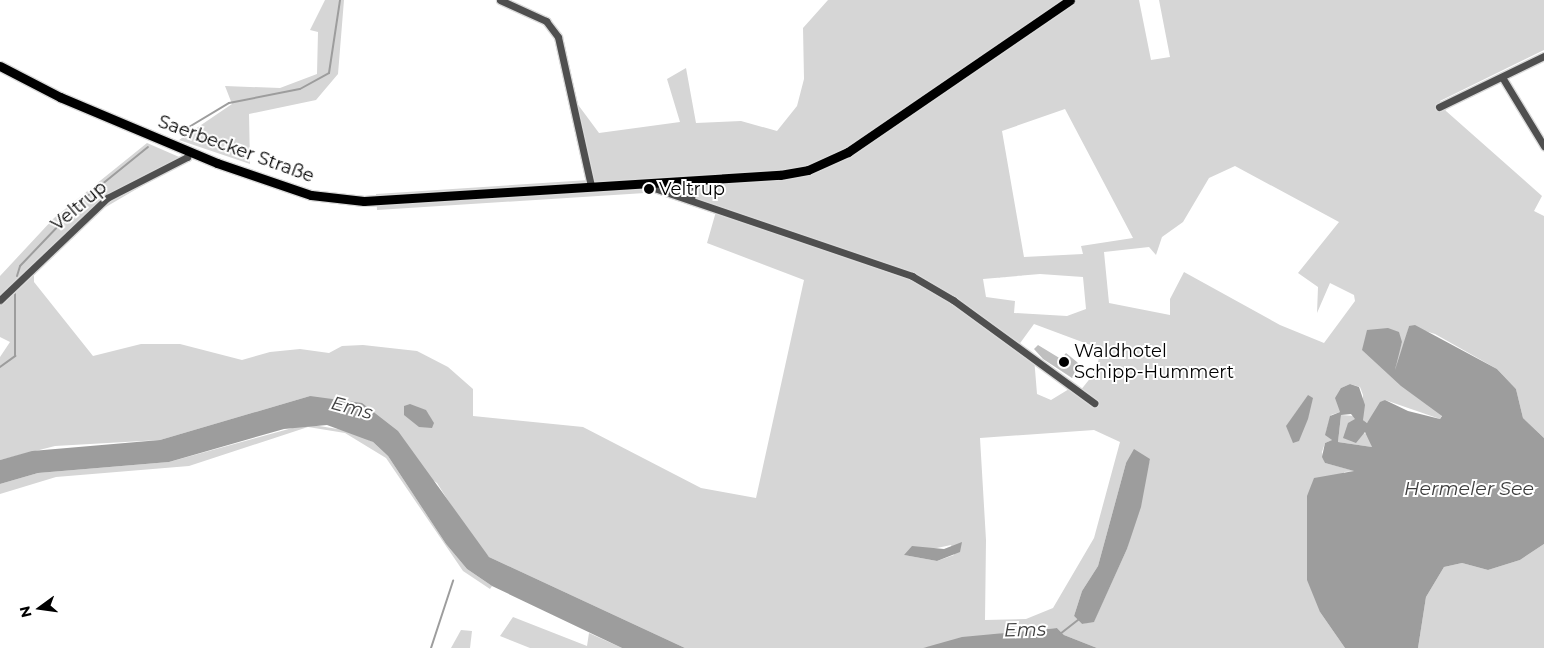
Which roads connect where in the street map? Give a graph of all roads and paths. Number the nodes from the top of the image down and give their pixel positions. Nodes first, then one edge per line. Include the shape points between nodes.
1 (500, 0) edge
2 (1070, 0) edge
3 (1544, 56) edge
4 (0, 66) edge
5 (1502, 77) junction
6 (1440, 107) dead end
7 (1544, 146) edge
8 (189, 152) junction
9 (693, 180) junction
10 (654, 182) junction
11 (591, 186) junction
12 (691, 200) junction
13 (0, 300) edge
14 (1094, 403) dead end

1 - 11 street via 546,22 558,37
2 - 9 main road, Saerbecker Straße via 836,159 795,173
3 - 5 street
4 - 8 main road, Saerbecker Straße via 45,91
5 - 6 street
5 - 7 street
8 - 11 main road, Saerbecker Straße via 281,186 349,201
8 - 13 street, Veltrup via 187,157 101,203
9 - 10 main road, Saerbecker Straße
9 - 12 street
10 - 11 main road, Saerbecker Straße
10 - 12 street via 654,188
12 - 14 street via 912,276 953,300

